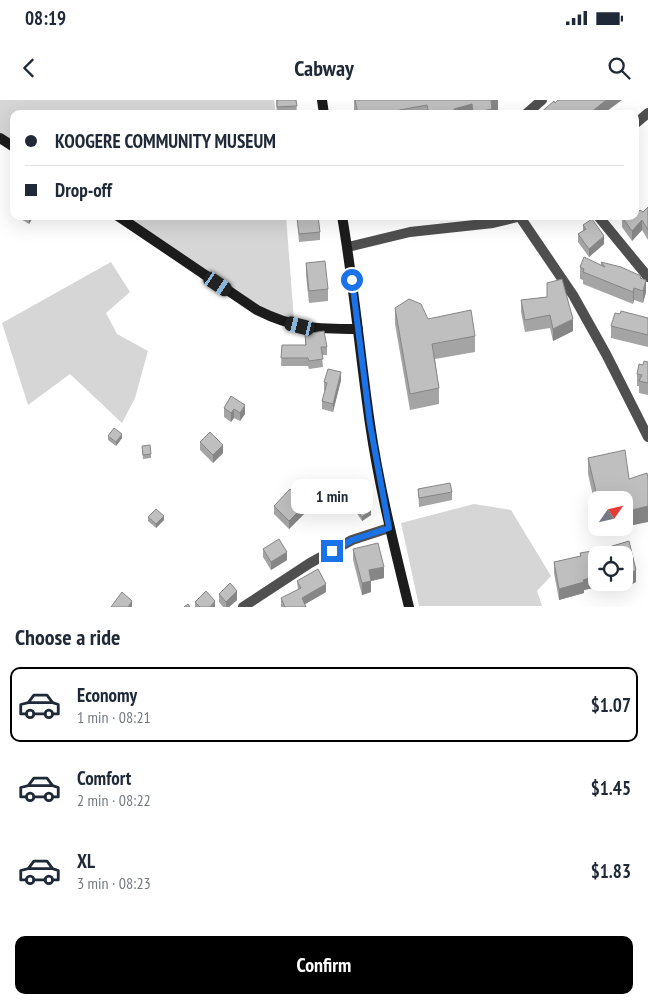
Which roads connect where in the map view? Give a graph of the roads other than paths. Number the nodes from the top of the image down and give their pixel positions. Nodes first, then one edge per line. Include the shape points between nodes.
1 (542, 100) edge
2 (531, 110) edge
3 (124, 220) edge
4 (343, 220) edge
5 (471, 220) edge
6 (505, 220) edge
7 (523, 220) edge
8 (601, 220) edge
9 (467, 226) junction
10 (348, 247) junction
11 (648, 277) edge
12 (358, 329) junction
13 (648, 437) edge
14 (389, 528) junction
15 (243, 606) edge
16 (409, 606) edge

1 - 2 street
3 - 12 street via 249,305 280,321 320,329
4 - 10 street
5 - 9 street
6 - 9 street
7 - 13 street via 573,296
8 - 11 street
9 - 10 street via 410,232
10 - 12 street
12 - 14 street via 370,424
14 - 15 street via 352,540
14 - 16 street

